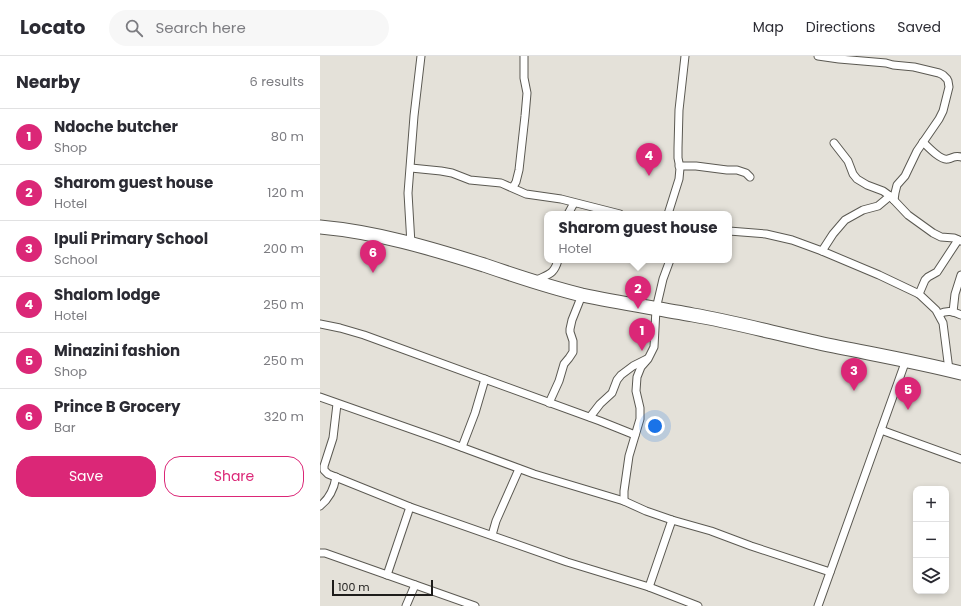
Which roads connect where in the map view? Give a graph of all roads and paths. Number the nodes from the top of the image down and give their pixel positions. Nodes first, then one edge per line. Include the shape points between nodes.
1 (421, 56) edge
2 (524, 56) edge
3 (685, 56) edge
4 (818, 56) edge
5 (923, 142) junction
6 (834, 143) dead end
7 (961, 157) edge
8 (679, 166) junction
9 (411, 168) junction
10 (750, 177) dead end
11 (513, 187) junction
12 (892, 198) junction
13 (574, 203) junction
14 (570, 211) edge
15 (607, 211) edge
16 (669, 211) edge
17 (320, 226) edge
18 (732, 231) edge
19 (960, 240) edge
20 (412, 244) junction
21 (822, 251) junction
22 (557, 263) edge
23 (669, 263) edge
24 (961, 275) edge
25 (534, 281) junction
26 (919, 294) junction
27 (582, 295) junction
28 (656, 309) junction
29 (953, 312) junction
30 (939, 314) junction
31 (961, 315) edge
32 (320, 324) edge
33 (648, 359) junction
34 (906, 360) junction
35 (955, 371) edge
36 (485, 379) junction
37 (320, 397) edge
38 (549, 403) junction
39 (337, 404) junction
40 (590, 417) junction
41 (881, 430) junction
42 (635, 435) junction
43 (462, 447) junction
44 (961, 459) edge
45 (519, 469) junction
46 (336, 477) junction
47 (624, 501) junction
48 (320, 506) edge
49 (410, 507) junction
50 (672, 520) junction
51 (492, 535) junction
52 (320, 553) edge
53 (830, 572) junction
54 (387, 574) junction
55 (414, 585) junction
56 (649, 587) junction
57 (406, 606) edge
58 (475, 606) edge
59 (698, 606) edge
60 (818, 606) edge

1 - 9 street
2 - 11 street via 527,93 520,170
3 - 8 street via 679,110
4 - 5 street via 914,67 945,77 949,87 943,111
5 - 7 street via 943,159
5 - 12 street
6 - 12 street via 848,161 856,178
8 - 10 street via 737,170
8 - 16 street via 679,179
9 - 11 street via 447,172 470,180
9 - 20 street via 408,193
11 - 13 street via 526,194
12 - 19 street via 933,233 943,238
12 - 21 street via 845,220
13 - 14 street
13 - 15 street
17 - 20 highway
18 - 21 street via 766,234 796,241
19 - 26 street via 937,272 925,280
20 - 25 highway
21 - 26 street
22 - 25 street via 552,273
23 - 28 street
24 - 29 street
25 - 27 highway
26 - 30 street
27 - 28 highway
27 - 38 street via 570,329 574,341 573,352 564,364
28 - 33 street via 654,347
28 - 34 highway
29 - 30 street
29 - 31 street
30 - 35 street
32 - 36 street via 364,335
33 - 40 street via 621,375 612,393
33 - 42 street via 637,377 640,419
34 - 35 highway
34 - 41 street
36 - 38 street
36 - 43 street
37 - 39 street
38 - 40 street
39 - 43 street
39 - 46 street via 334,438 324,466 328,474
40 - 42 street
41 - 44 street
41 - 53 street
42 - 47 street via 626,469
43 - 45 street
45 - 47 street
45 - 51 street
46 - 48 street via 329,497
46 - 49 street
47 - 50 street
49 - 51 street
49 - 54 street
50 - 53 street
50 - 56 street
51 - 56 street via 567,562
52 - 54 street
53 - 60 street
54 - 55 street
55 - 57 street
55 - 58 street
56 - 59 street

